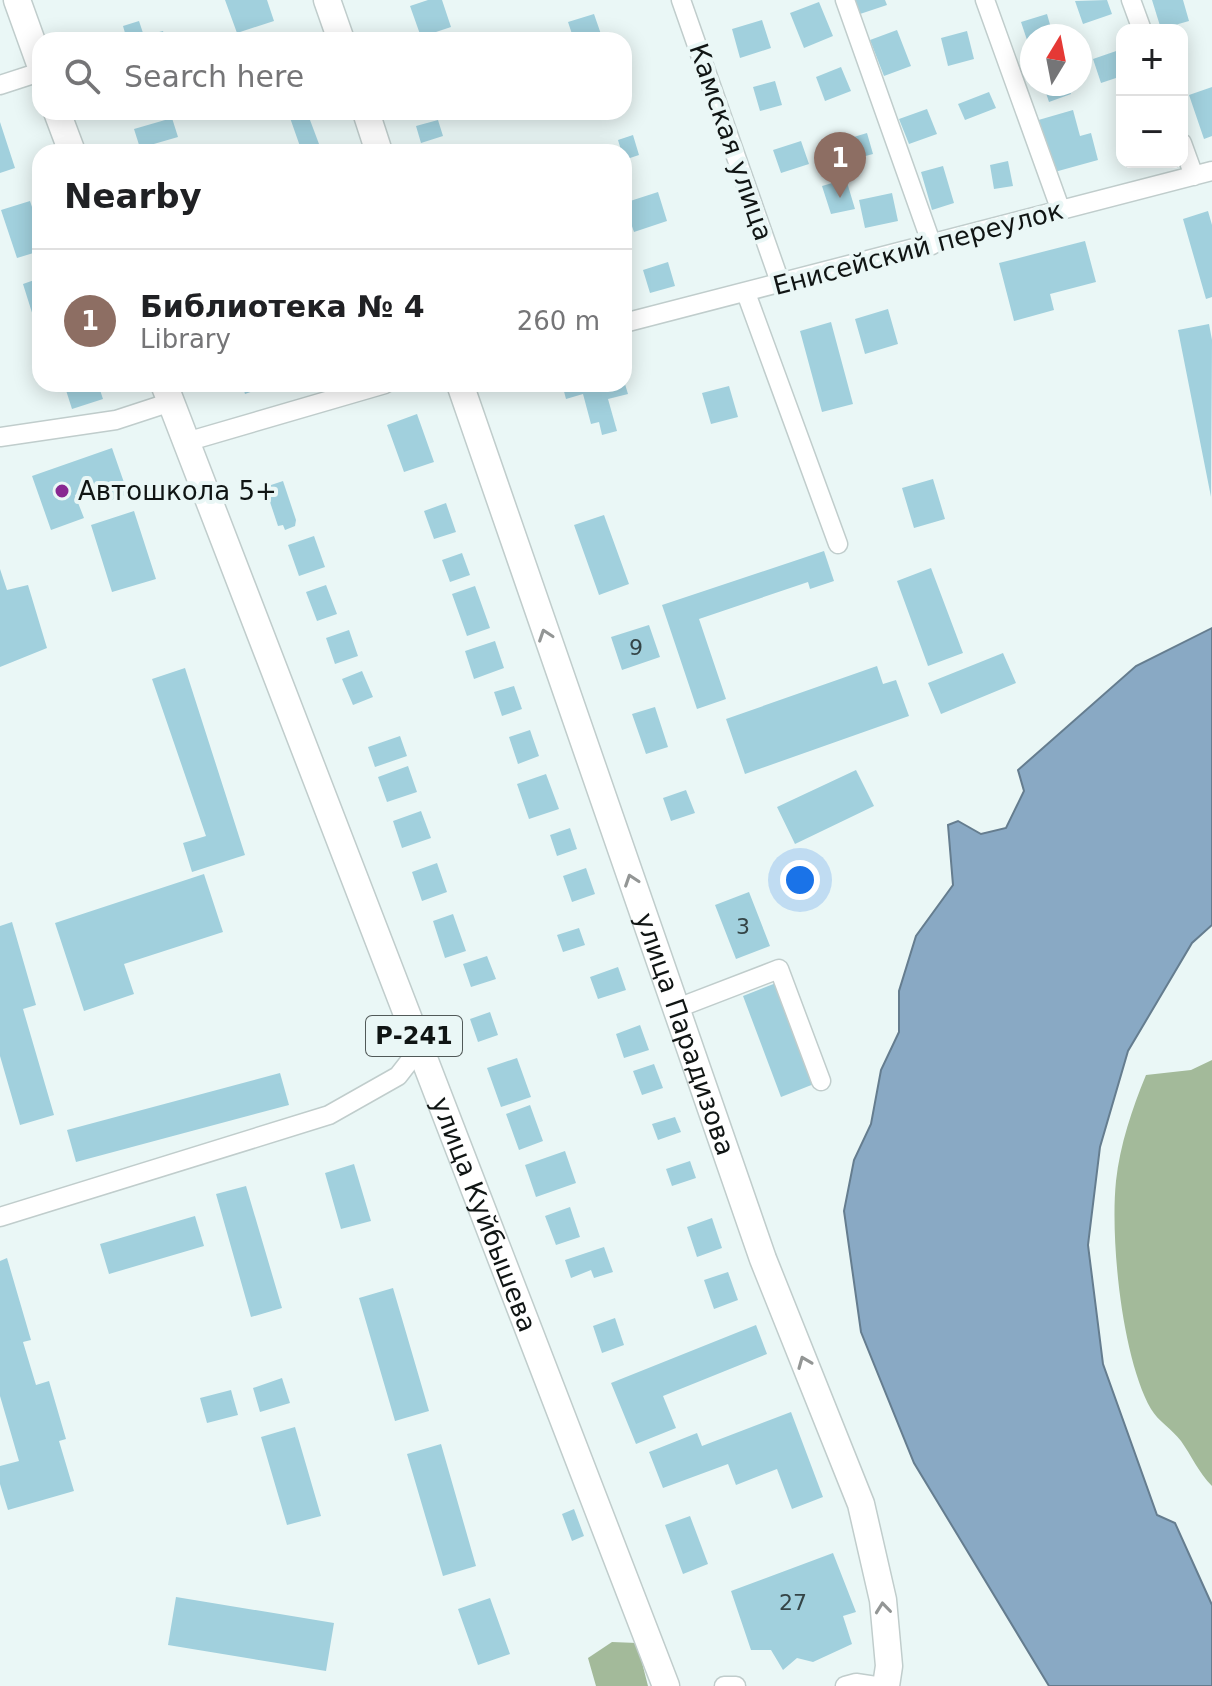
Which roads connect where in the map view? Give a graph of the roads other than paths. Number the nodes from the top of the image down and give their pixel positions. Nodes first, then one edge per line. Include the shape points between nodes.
1 (17, 0) edge
2 (327, 0) edge
3 (681, 0) edge
4 (845, 0) edge
5 (985, 0) edge
6 (1131, 0) edge
7 (1140, 24) edge
8 (338, 32) edge
9 (32, 42) edge
10 (32, 75) edge
11 (0, 85) edge
12 (60, 120) edge
13 (369, 120) edge
14 (69, 144) edge
15 (376, 144) edge
16 (1188, 152) edge
17 (1203, 173) edge
18 (1061, 211) junction
19 (932, 245) junction
20 (781, 285) junction
21 (746, 293) junction
22 (632, 321) edge
23 (358, 392) edge
24 (463, 392) edge
25 (167, 393) edge
26 (0, 437) edge
27 (186, 442) junction
28 (838, 544) dead end
29 (675, 1009) junction
30 (419, 1049) junction
31 (821, 1081) dead end
32 (0, 1217) edge
33 (666, 1686) edge
34 (724, 1686) edge
35 (736, 1686) edge
36 (845, 1686) edge
37 (876, 1686) edge
38 (886, 1686) edge

1 - 9 highway
2 - 8 highway
3 - 20 street, Камская улица
4 - 19 street
5 - 18 street
6 - 7 street
10 - 11 street
12 - 14 highway
13 - 15 highway
16 - 17 street
17 - 18 street, Енисейский переулок
18 - 19 street, Енисейский переулок
19 - 20 street, Енисейский переулок
20 - 21 street, Енисейский переулок
21 - 22 street, Енисейский переулок
21 - 28 street
23 - 27 street
29 -> 24 highway, улица Парадизова
25 - 26 street via 116,420
25 - 27 highway, улица Куйбышева / Р-241
27 - 30 highway, улица Куйбышева / Р-241
29 - 31 street via 779,969
38 -> 29 highway, улица Парадизова via 883,1600 861,1504 763,1259
30 - 32 street via 398,1076 329,1115
30 - 33 highway, улица Куйбышева / Р-241
34 - 35 street
36 - 37 street

